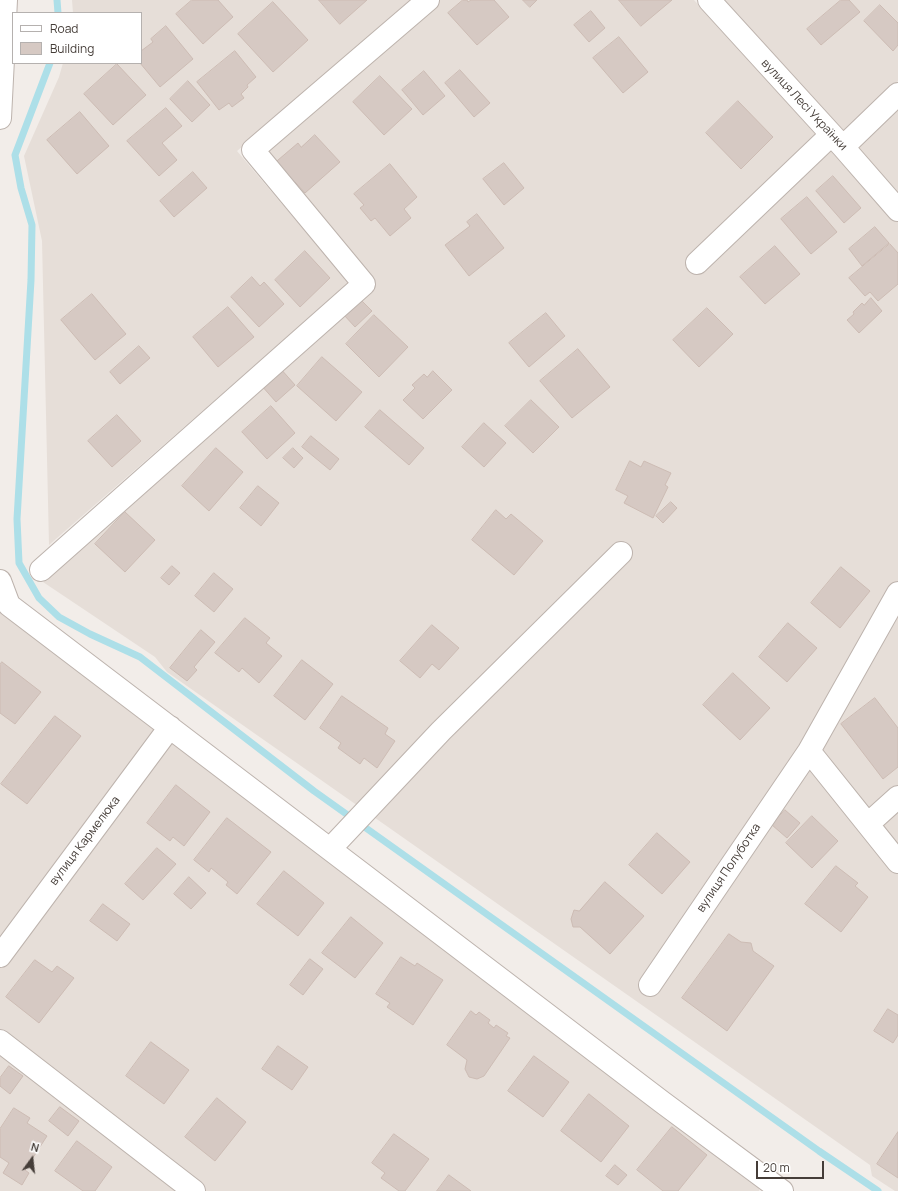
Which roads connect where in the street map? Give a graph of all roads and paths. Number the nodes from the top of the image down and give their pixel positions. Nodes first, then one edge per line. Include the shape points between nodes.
1 (6, 0) edge
2 (428, 0) edge
3 (708, 0) edge
4 (898, 94) edge
5 (0, 118) edge
6 (837, 141) junction
7 (898, 210) edge
8 (697, 263) dead end
9 (621, 553) dead end
10 (41, 570) dead end
11 (0, 581) edge
12 (898, 593) edge
13 (9, 604) edge
14 (170, 727) junction
15 (809, 751) junction
16 (898, 796) edge
17 (868, 824) junction
18 (330, 849) junction
19 (898, 862) edge
20 (0, 956) edge
21 (650, 985) dead end
22 (0, 1041) edge
23 (194, 1191) edge
24 (782, 1191) edge

1 - 5 street
2 - 10 street via 253,150 364,284
3 - 6 street, вулиця Лесі Українки
4 - 6 street
6 - 7 street, вулиця Лесі Українки
6 - 8 street
9 - 18 street via 441,731
11 - 13 street
12 - 15 street, вулиця Полуботка
13 - 14 street
14 - 18 street
14 - 20 street, вулиця Кармелюка
15 - 17 street
15 - 21 street, вулиця Полуботка
16 - 17 street
17 - 19 street
18 - 24 street
22 - 23 street

